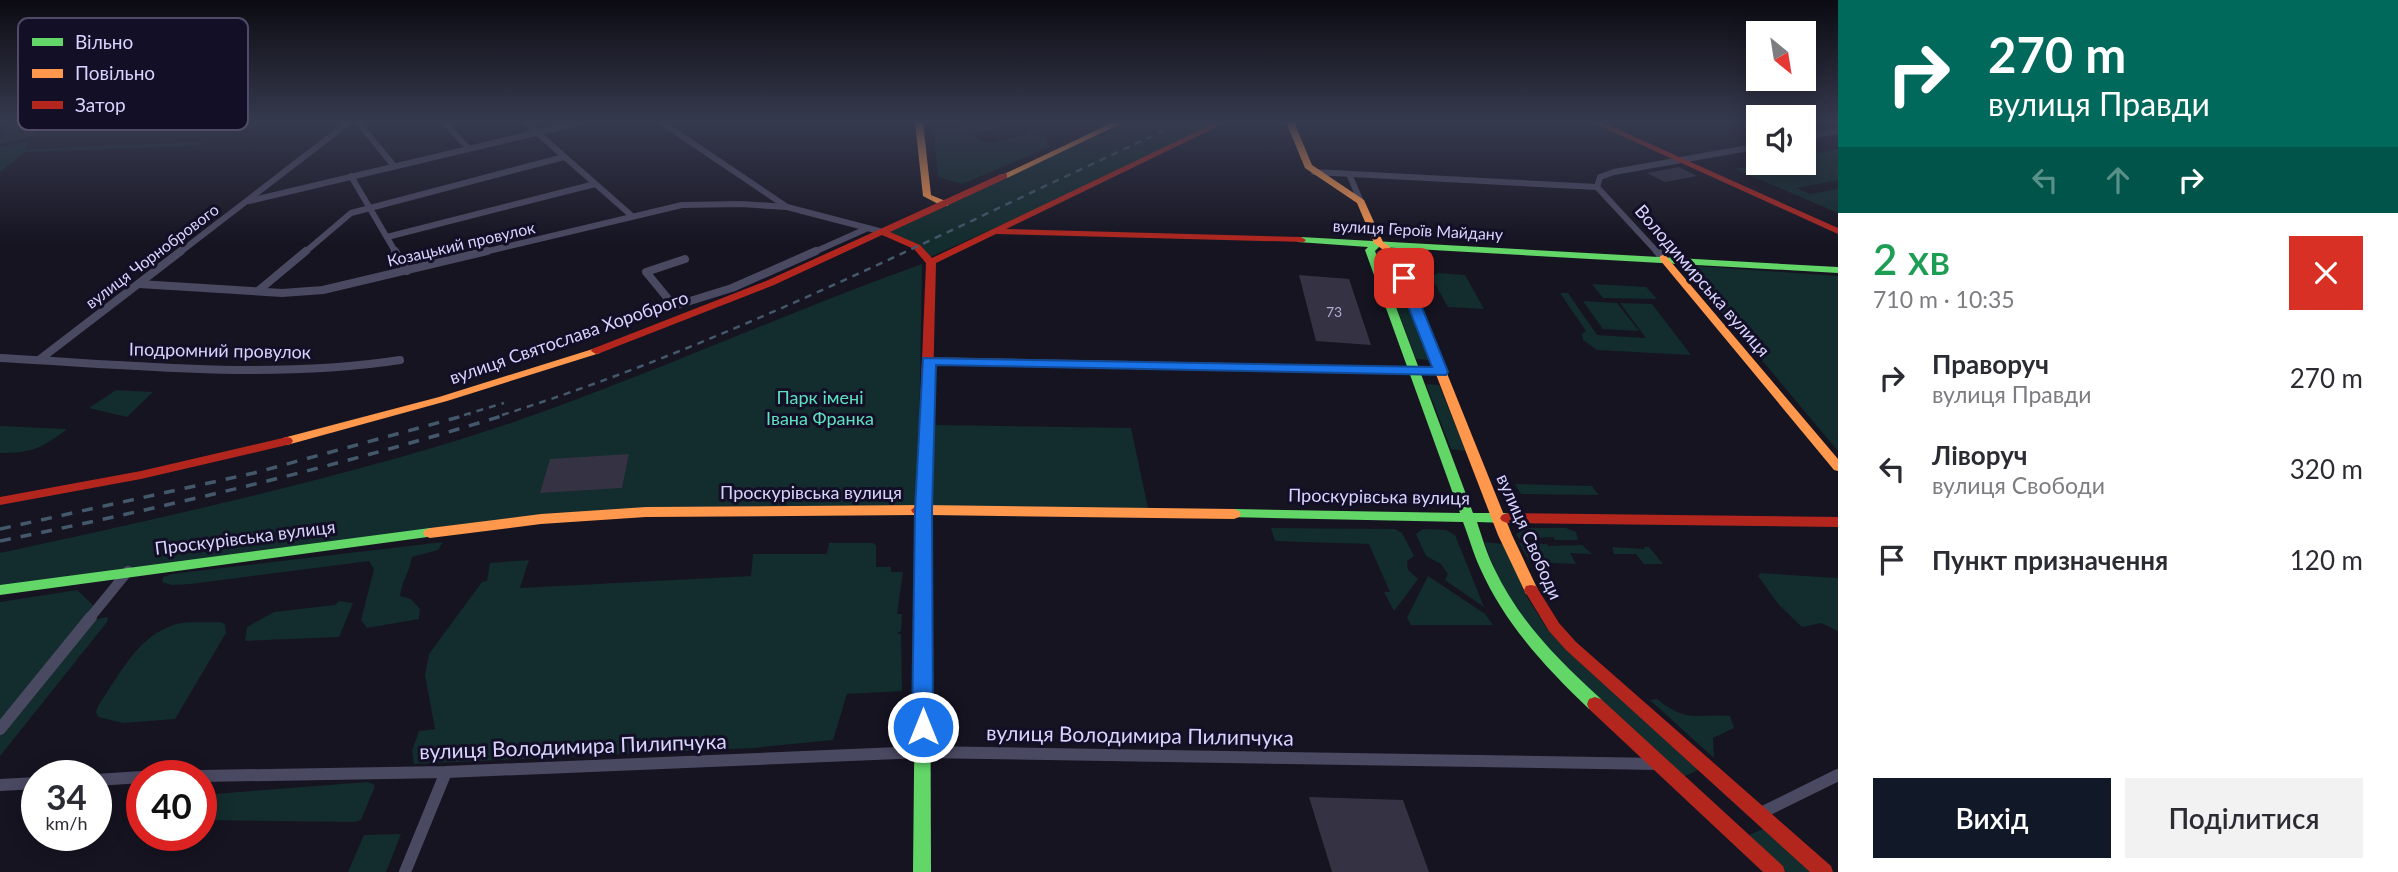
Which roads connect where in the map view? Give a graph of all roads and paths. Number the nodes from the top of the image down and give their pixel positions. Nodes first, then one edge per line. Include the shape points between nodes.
1 (296, 163) edge
2 (391, 163) edge
3 (408, 163) edge
4 (540, 163) edge
5 (571, 163) edge
6 (721, 163) edge
7 (923, 163) edge
8 (1033, 163) edge
9 (1139, 163) edge
10 (1306, 163) edge
11 (1660, 163) edge
12 (1685, 163) edge
13 (394, 166) junction
14 (1314, 172) junction
15 (1349, 174) junction
16 (351, 176) junction
17 (595, 184) junction
18 (1597, 187) junction
19 (247, 201) junction
20 (1361, 202) junction
21 (368, 204) junction
22 (944, 204) junction
23 (786, 207) junction
24 (632, 216) junction
25 (868, 228) junction
26 (1838, 231) edge
27 (883, 232) junction
28 (997, 232) junction
29 (387, 237) junction
30 (1379, 243) junction
31 (1663, 258) junction
32 (685, 259) dead end
33 (931, 262) junction
34 (1838, 270) edge
35 (407, 271) junction
36 (139, 284) junction
37 (258, 291) junction
38 (0, 358) edge
39 (39, 360) junction
40 (400, 360) dead end
41 (929, 361) junction
42 (1413, 369) junction
43 (1441, 372) junction
44 (1838, 467) edge
45 (0, 501) edge
46 (923, 510) junction
47 (1467, 516) junction
48 (1499, 516) junction
49 (1838, 522) edge
50 (128, 571) junction
51 (0, 590) edge
52 (0, 729) edge
53 (922, 752) junction
54 (1659, 764) junction
55 (446, 772) junction
56 (1838, 775) edge
57 (217, 776) edge
58 (21, 784) edge
59 (0, 785) edge
60 (1759, 814) junction
61 (405, 872) edge
62 (922, 872) edge
63 (1776, 872) edge
64 (1824, 872) edge

1 - 19 street, вулиця Чорнобрового
2 - 13 street
3 - 13 street
4 - 21 street
5 - 17 street
6 - 23 street
7 - 22 street via 927,196
8 - 22 street, вулиця Святослава Хороброго
9 - 28 street
10 - 14 street
11 - 18 street via 1606,174
12 - 26 street
13 - 16 street
14 - 15 street
14 - 20 street
15 - 18 street
15 - 20 street
16 - 19 street
16 - 21 street
17 - 24 street
17 - 29 street
18 - 31 street, Володимирська вулиця
19 - 36 street, вулиця Чорнобрового
20 - 30 street, вулиця Свободи
21 - 29 street
21 - 37 street
22 - 27 street, вулиця Святослава Хороброго
23 - 24 street, Козацький провулок via 707,203
23 - 25 street
24 - 35 street, Козацький провулок
25 - 27 street
25 - 32 street via 732,288 674,306 646,272
27 - 33 street via 917,247
27 - 45 street, вулиця Святослава Хороброго via 655,330 501,382 266,447
28 - 30 street, вулиця Героїв Майдану
28 - 33 street
29 - 35 street
30 - 31 street, вулиця Героїв Майдану
30 - 42 street, вулиця Свободи via 1370,250
30 - 43 street, вулиця Свободи via 1394,254
31 - 34 street, вулиця Героїв Майдану
31 - 44 street, Володимирська вулиця
33 - 41 street
35 - 37 street, Козацький провулок via 323,290
36 - 37 street, Козацький провулок
36 - 39 street, вулиця Чорнобрового
38 - 39 street, Іподромний провулок
39 - 40 street, Іподромний провулок via 268,369 354,368
41 - 42 street
41 - 46 street
42 - 43 street
42 - 47 street, вулиця Свободи
43 - 48 street, вулиця Свободи
46 - 47 street, Проскурівська вулиця
46 - 50 street, Проскурівська вулиця via 646,512 541,519
46 - 53 street
47 - 48 street, Проскурівська вулиця
47 - 54 street, вулиця Свободи via 1497,595 1520,630
48 - 49 street, Проскурівська вулиця
48 - 60 street, вулиця Свободи via 1534,597 1553,626
50 - 51 street, Проскурівська вулиця
50 - 52 street
53 - 54 street, вулиця Володимира Пилипчука
53 - 55 street, вулиця Володимира Пилипчука
53 - 62 street
54 - 63 street, вулиця Свободи
55 - 57 street, вулиця Володимира Пилипчука
55 - 61 street
56 - 60 street
58 - 59 street
60 - 64 street, вулиця Свободи

